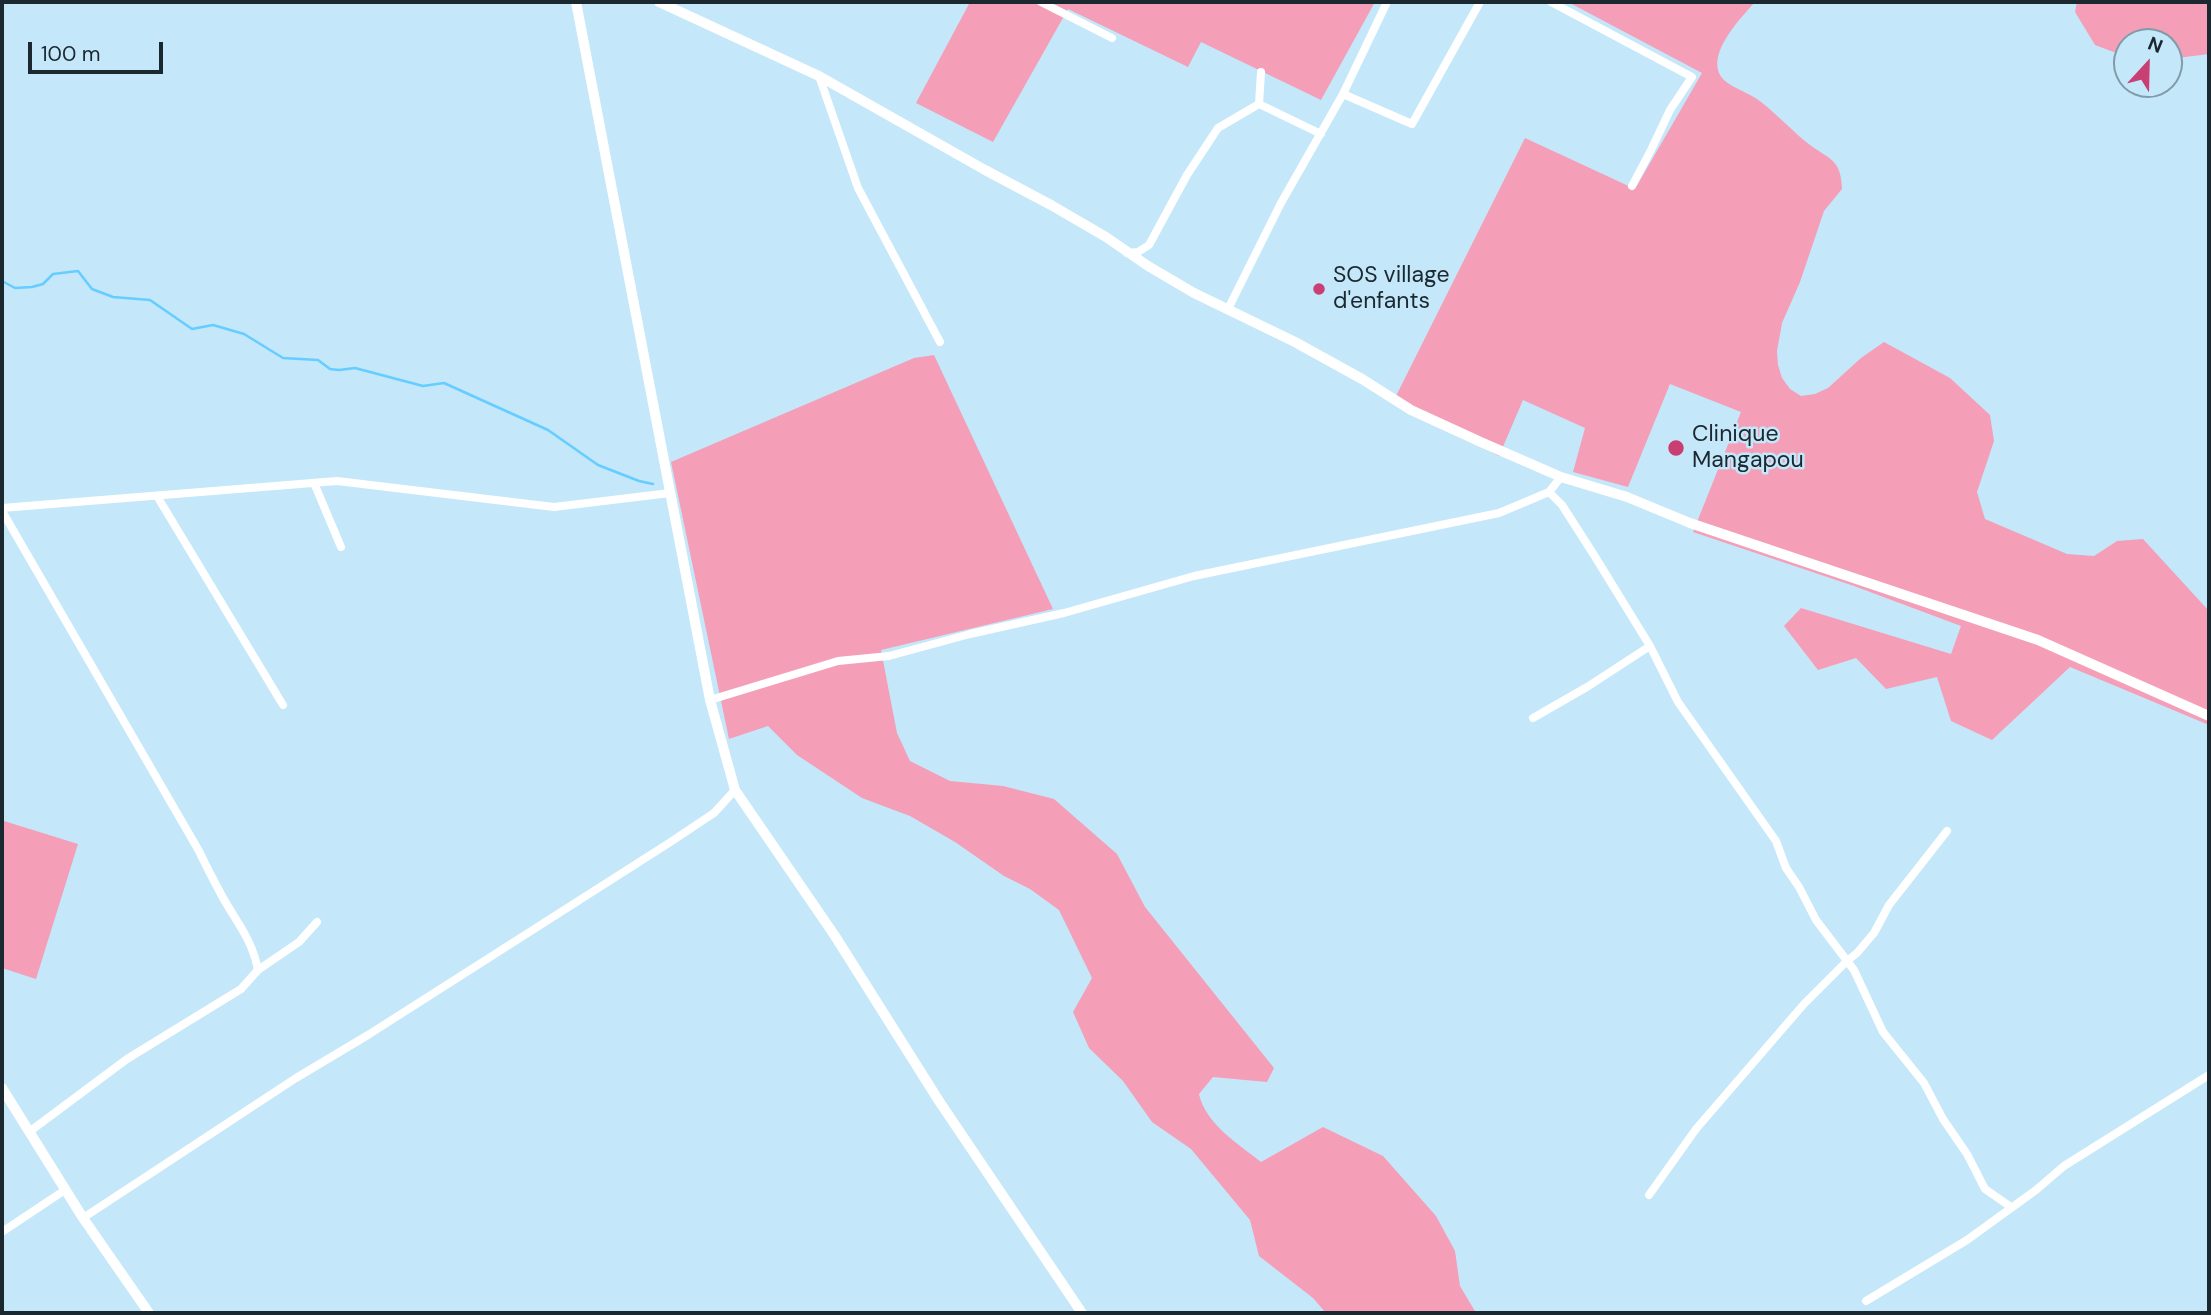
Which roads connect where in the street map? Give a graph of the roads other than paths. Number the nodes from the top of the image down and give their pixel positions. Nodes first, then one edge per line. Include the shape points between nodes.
1 (576, 2) edge
2 (659, 2) edge
3 (1041, 2) edge
4 (1387, 2) edge
5 (1480, 2) edge
6 (1551, 2) edge
7 (1112, 38) dead end
8 (1261, 72) dead end
9 (819, 76) junction
10 (1343, 94) junction
11 (1259, 104) junction
12 (1321, 134) junction
13 (1632, 186) dead end
14 (1127, 253) junction
15 (1228, 309) junction
16 (940, 342) dead end
17 (1561, 477) junction
18 (314, 483) junction
19 (670, 492) junction
20 (1549, 492) junction
21 (157, 496) junction
22 (2, 510) edge
23 (341, 547) dead end
24 (1650, 646) junction
25 (710, 700) junction
26 (283, 705) dead end
27 (2209, 716) edge
28 (1533, 718) dead end
29 (735, 790) junction
30 (1947, 831) dead end
31 (317, 922) dead end
32 (1847, 961) junction
33 (258, 970) junction
34 (2209, 1075) edge
35 (2, 1088) edge
36 (29, 1132) junction
37 (65, 1190) junction
38 (1649, 1195) dead end
39 (2011, 1207) junction
40 (83, 1218) junction
41 (2, 1232) edge
42 (1866, 1301) dead end
43 (149, 1313) edge
44 (1082, 1313) edge

1 - 19 main road
2 - 9 main road
3 - 7 street
4 - 10 street
5 - 10 street via 1412,124
6 - 13 street via 1692,77
8 - 11 street
9 - 14 main road via 1051,205
9 - 16 street via 858,188
10 - 12 street
11 - 12 street
11 - 14 street via 1218,128 1149,245
12 - 15 street
14 - 15 main road
15 - 17 main road via 1411,410
17 - 20 street
17 - 27 main road via 2038,640
18 - 19 street via 337,481 554,507
18 - 21 street
18 - 23 street
19 - 25 main road
20 - 24 street via 1562,505
20 - 25 street via 1499,513 1194,576 889,656 838,661
21 - 22 street
21 - 26 street
22 - 33 street via 242,926
24 - 28 street
24 - 32 street via 1678,702 1776,841 1786,868
25 - 29 main road
29 - 40 street via 714,813 669,843
29 - 44 main road
30 - 32 street via 1889,905 1874,933
31 - 33 street via 299,942
32 - 38 street via 1696,1129
32 - 39 street via 1882,1032 1924,1083 1985,1189
33 - 36 street via 241,989 127,1059
34 - 39 street via 2064,1166
35 - 36 main road
36 - 37 main road
37 - 40 main road
37 - 41 street
39 - 42 street via 1967,1240
40 - 43 main road

